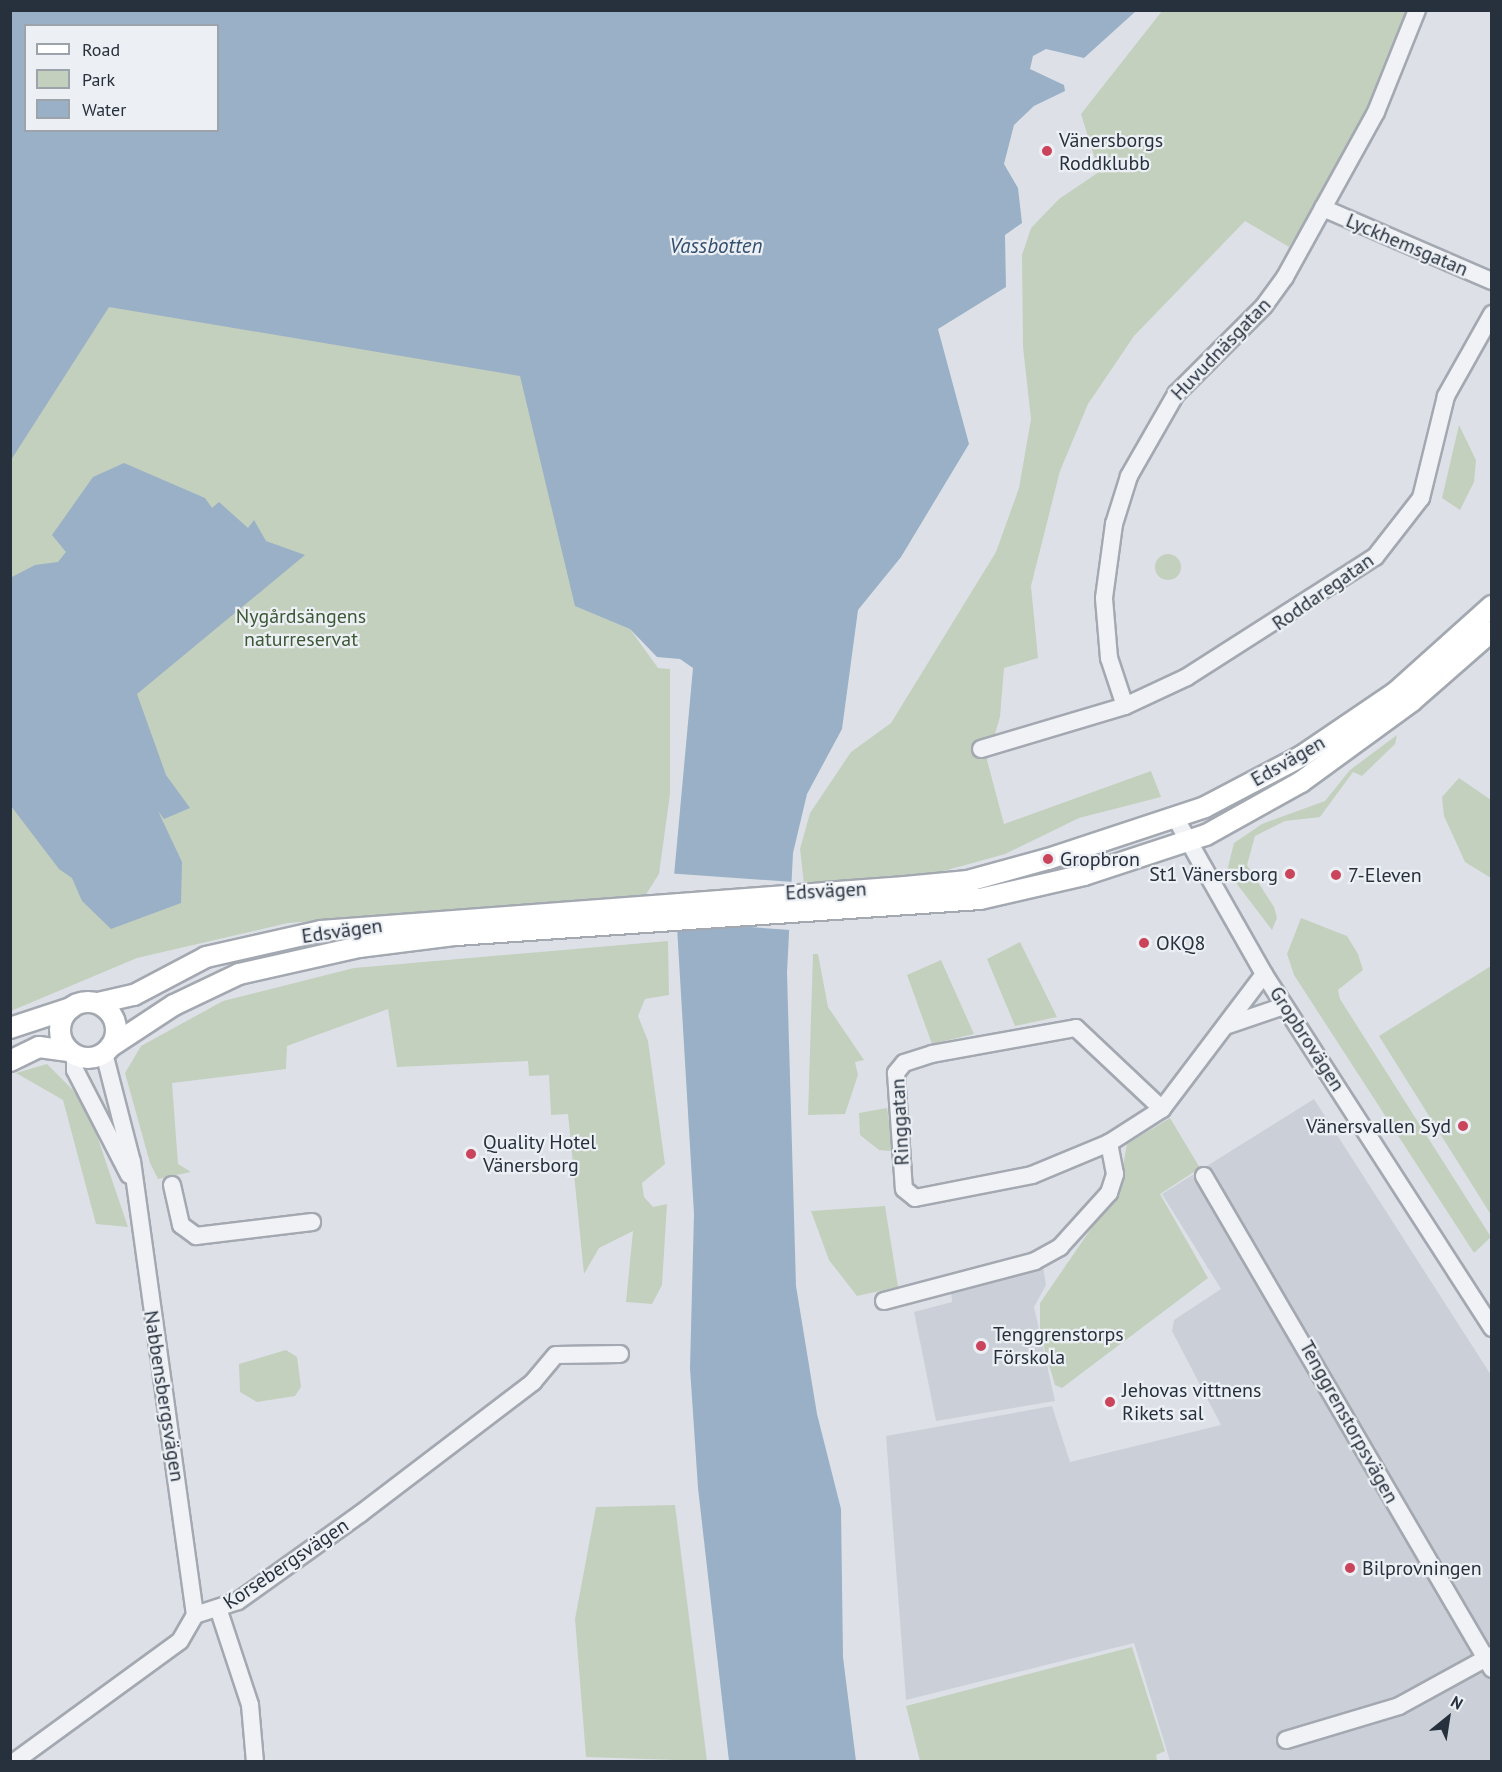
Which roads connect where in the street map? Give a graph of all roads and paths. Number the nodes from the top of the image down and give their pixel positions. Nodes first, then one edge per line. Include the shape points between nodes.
1 (1417, 10) edge
2 (1323, 208) junction
3 (1491, 281) edge
4 (1491, 314) edge
5 (1491, 606) edge
6 (1491, 631) edge
7 (1125, 706) junction
8 (981, 749) dead end
9 (1176, 819) junction
10 (1189, 841) junction
11 (834, 899) junction
12 (645, 912) junction
13 (1264, 974) junction
14 (98, 1003) junction
15 (1284, 1006) junction
16 (70, 1008) junction
17 (1228, 1025) junction
18 (10, 1028) edge
19 (107, 1050) junction
20 (72, 1053) junction
21 (10, 1061) edge
22 (1162, 1109) junction
23 (1109, 1143) junction
24 (1204, 1176) dead end
25 (131, 1178) junction
26 (172, 1185) dead end
27 (312, 1222) dead end
28 (884, 1301) dead end
29 (1491, 1328) edge
30 (620, 1354) dead end
31 (219, 1611) junction
32 (195, 1615) junction
33 (1489, 1661) edge
34 (1286, 1740) dead end
35 (14, 1761) edge
36 (255, 1761) edge

1 - 2 street, Huvudnäsgatan via 1377,112
2 - 3 street, Lyckhemsgatan
2 - 7 street, Huvudnäsgatan via 1264,306 1176,394 1129,476 1114,524 1104,598 1109,658
4 - 7 street, Roddaregatan via 1446,396 1421,498 1394,538 1353,576 1262,634
5 - 9 main road, Edsvägen via 1396,692 1302,756
6 - 10 main road, Edsvägen via 1412,701 1301,782
7 - 8 street, Roddaregatan
9 - 10 street
9 - 11 main road, Edsvägen via 969,880
10 - 11 main road, Edsvägen via 1084,875 981,899
10 - 13 street, Gropbrovägen
11 - 12 main road, Edsvägen
12 - 14 main road, Edsvägen via 321,931 206,957 134,995
12 - 19 main road, Edsvägen via 456,934 289,962 208,988
13 - 15 street, Gropbrovägen
13 - 17 street, Ringgatan
14 - 16 main road, Edsvägen
14 - 19 main road via 116,1026
15 - 17 street
15 - 29 street, Gropbrovägen
16 - 18 main road, Edsvägen
16 - 20 main road via 60,1032
17 - 22 street, Ringgatan
19 - 20 main road, Edsvägen via 90,1058
19 - 25 street, Nabbensbergsvägen
20 - 21 main road, Edsvägen via 39,1047
20 - 25 street, Nabbensbergsvägen via 79,1077
22 - 23 street, Ringgatan
22 - 23 street, Ringgatan via 1076,1028 932,1054 898,1067 904,1189 915,1198 1032,1175
23 - 28 street via 1114,1174 1109,1193 1060,1247 1035,1261
24 - 33 street, Tenggrenstorpsvägen
25 - 32 street, Nabbensbergsvägen
26 - 27 street via 181,1225 196,1236
30 - 31 street, Korsebergsvägen via 556,1355 533,1382 462,1439
31 - 32 street, Korsebergsvägen
31 - 36 street via 250,1705
32 - 35 street via 180,1641
33 - 34 street via 1399,1706

